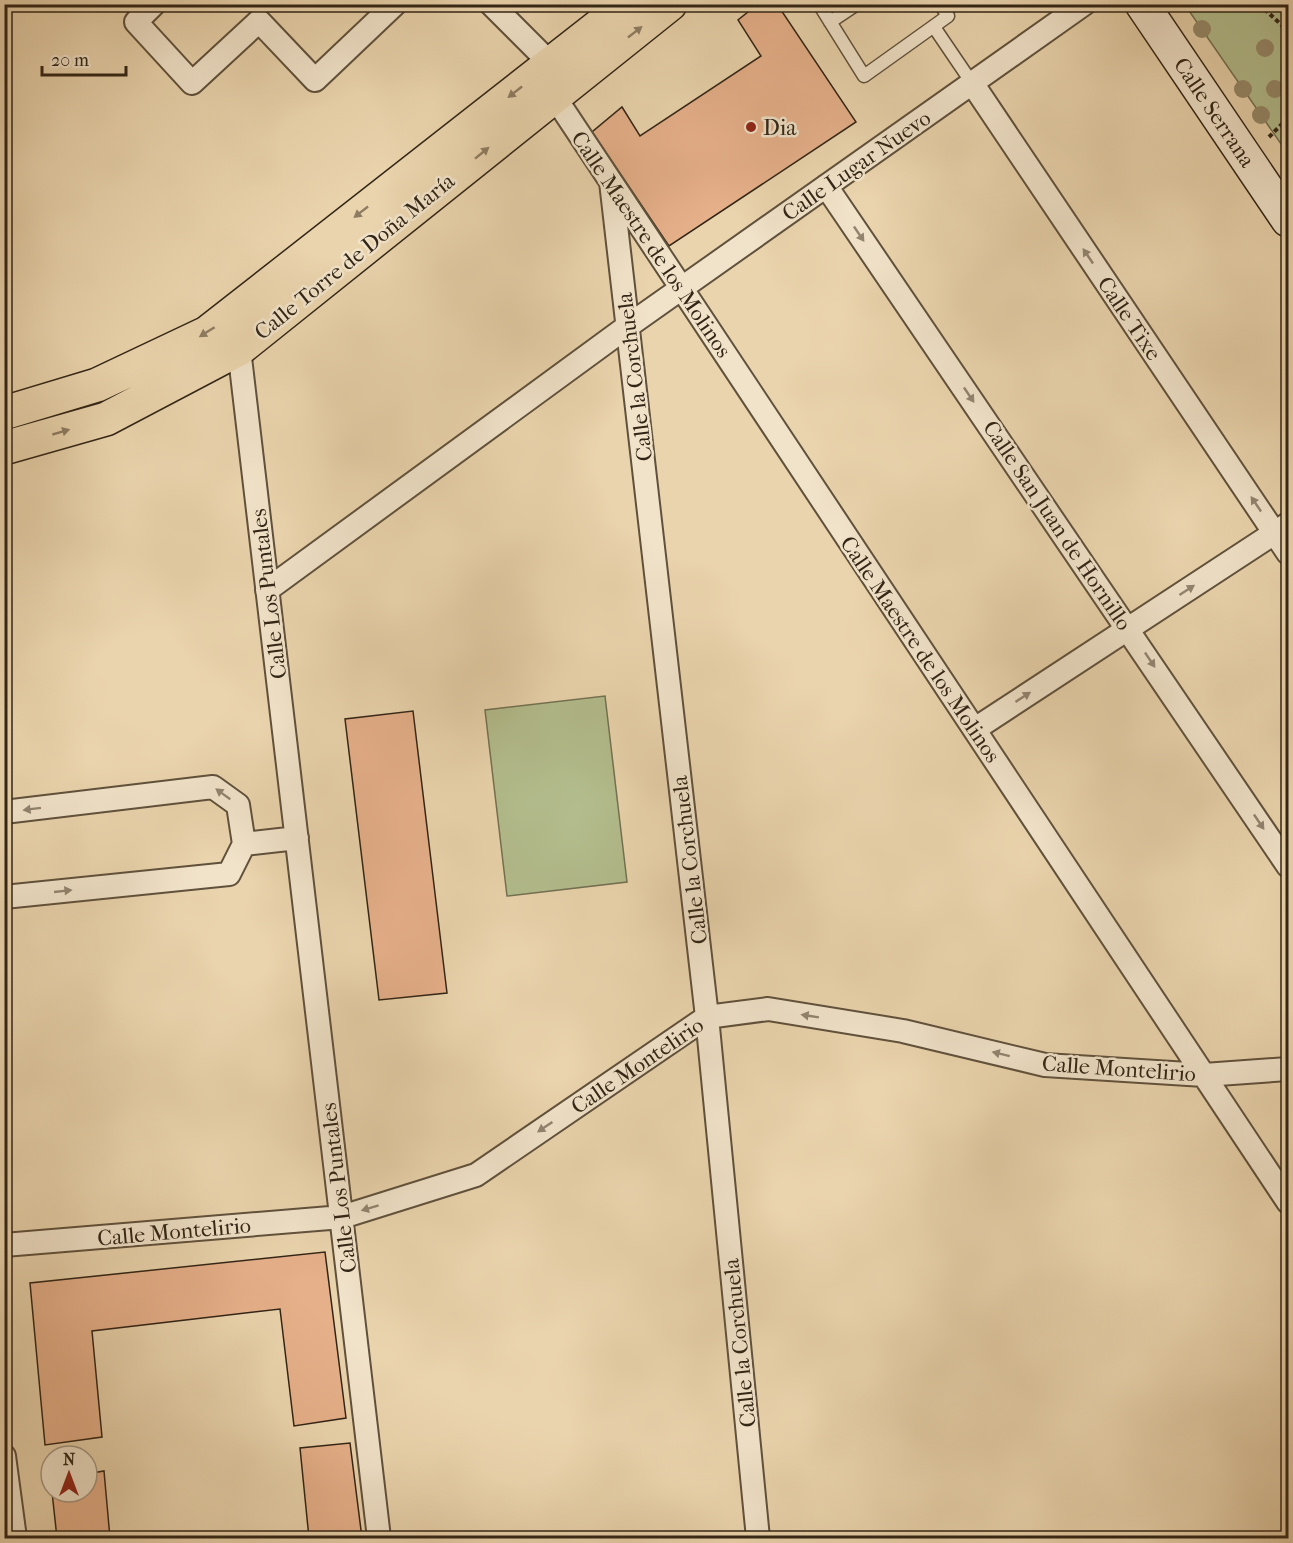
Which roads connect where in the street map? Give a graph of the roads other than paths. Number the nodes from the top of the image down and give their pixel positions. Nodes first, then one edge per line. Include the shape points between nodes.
1 (395, 4) edge
2 (491, 4) edge
3 (627, 4) edge
4 (670, 4) edge
5 (819, 4) edge
6 (857, 4) edge
7 (940, 4) edge
8 (1084, 4) edge
9 (1142, 4) edge
10 (150, 6) edge
11 (830, 22) junction
12 (934, 27) junction
13 (552, 80) junction
14 (972, 83) junction
15 (611, 182) junction
16 (826, 186) junction
17 (1288, 220) edge
18 (681, 288) junction
19 (628, 326) junction
20 (239, 349) junction
21 (4, 413) edge
22 (4, 448) edge
23 (1282, 528) edge
24 (1288, 553) edge
25 (267, 591) junction
26 (1129, 628) junction
27 (975, 729) junction
28 (4, 812) edge
29 (297, 838) junction
30 (244, 844) junction
31 (1288, 866) edge
32 (4, 897) edge
33 (707, 1017) junction
34 (1288, 1069) edge
35 (1204, 1075) junction
36 (1288, 1202) edge
37 (342, 1216) junction
38 (4, 1245) edge
39 (4, 1456) edge
40 (15, 1539) edge
41 (379, 1539) edge
42 (758, 1539) edge

1 - 10 street via 315,80 259,21 192,83 136,21
2 - 13 street, Calle Maestre de los Molinos
3 - 13 main road, Calle Torre de Doña María
13 -> 4 main road, Calle Torre de Doña María
5 - 11 lane
6 - 11 lane
7 - 12 lane via 948,16
8 - 14 street, Calle Lugar Nuevo
9 - 17 street, Calle Serrana
11 - 12 lane via 864,76
12 - 14 lane
13 - 15 street, Calle Maestre de los Molinos
20 -> 13 main road, Calle Torre de Doña María
13 -> 21 main road, Calle Torre de Doña María via 207,333 97,385
14 - 16 street, Calle Lugar Nuevo
23 -> 14 street, Calle Tixe
15 - 18 street, Calle Maestre de los Molinos
15 - 19 street, Calle la Corchuela
16 - 18 street, Calle Lugar Nuevo
16 -> 26 street, Calle San Juan de Hornillo
18 - 19 street, Calle Lugar Nuevo
18 - 27 street, Calle Maestre de los Molinos
19 - 25 street, Calle Lugar Nuevo
19 - 33 street, Calle la Corchuela
22 -> 20 main road, Calle Torre de Doña María via 106,419
20 - 25 street, Calle Los Puntales
23 - 24 street, Calle Tixe
26 -> 23 street
25 - 29 street, Calle Los Puntales
27 -> 26 street
26 -> 31 street, Calle San Juan de Hornillo
27 - 35 street, Calle Maestre de los Molinos
30 -> 28 street via 238,805 213,787
29 - 30 street
29 - 37 street, Calle Los Puntales
32 -> 30 street via 229,874
35 -> 33 street, Calle Montelirio via 1045,1065 903,1030 768,1009
33 -> 37 street, Calle Montelirio via 476,1175
33 - 42 street, Calle la Corchuela
34 - 35 street, Calle Montelirio
35 - 36 street, Calle Maestre de los Molinos
37 - 38 street, Calle Montelirio
37 - 41 street, Calle Los Puntales
39 - 40 street

